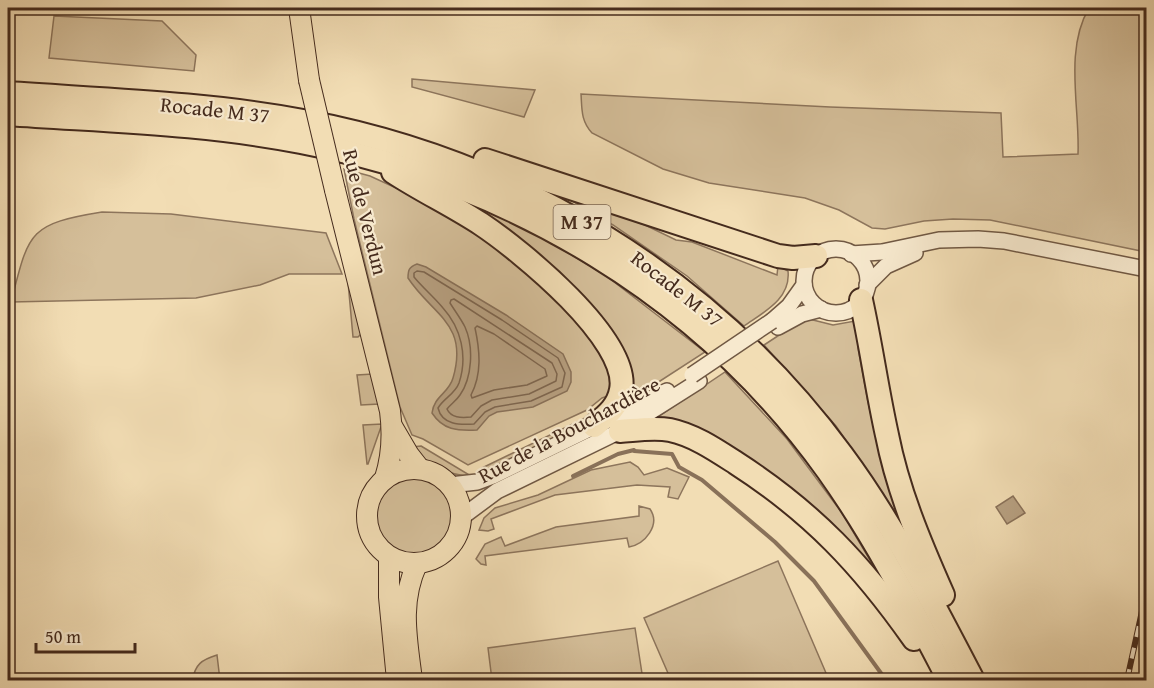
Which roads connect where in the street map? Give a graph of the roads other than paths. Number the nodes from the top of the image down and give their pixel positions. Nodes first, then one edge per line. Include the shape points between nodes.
1 (299, 8) edge
2 (8, 93) edge
3 (8, 114) edge
4 (409, 147) junction
5 (372, 158) junction
6 (1034, 248) junction
7 (851, 254) junction
8 (816, 256) junction
9 (1146, 269) edge
10 (804, 285) junction
11 (864, 293) junction
12 (821, 309) junction
13 (775, 324) junction
14 (695, 378) junction
15 (392, 426) junction
16 (594, 426) junction
17 (620, 431) junction
18 (420, 469) junction
19 (385, 478) junction
20 (450, 485) junction
21 (462, 517) junction
22 (389, 557) junction
23 (417, 564) junction
24 (962, 675) edge
25 (397, 681) edge
26 (412, 681) edge
27 (944, 681) edge

1 - 15 main road, Rue de Verdun, bridge via 309,80
2 - 4 highway, Rocade M 37 / M 37 via 274,116
3 - 5 highway, Rocade M 37 / M 37 via 237,133 297,141
4 - 8 highway via 481,159 778,256
4 - 24 highway, Rocade M 37 / M 37 via 501,181 593,229 680,288 740,339 795,396 849,464 901,546
5 - 16 highway via 501,238 558,287 596,329 616,357 622,379 612,411
5 - 24 highway, Rocade M 37 / M 37 via 468,190 538,222 626,274 707,337 779,410 837,484
6 - 7 street via 1004,241 954,239
6 - 9 street
6 - 11 street via 926,250 886,266
7 - 8 street via 833,250
7 - 11 street via 862,264 867,278
8 - 10 street via 806,269
10 - 12 street via 810,300
10 - 13 street, Rue de la Bouchardière
11 - 12 street via 853,308 843,312
11 - 24 highway via 896,472 944,596
12 - 13 street, Rue de la Bouchardière
13 - 14 street, Rue de la Bouchardière
14 - 16 street, Rue de la Bouchardière
14 - 17 street, Rue de la Bouchardière
15 - 18 main road, Rue de Verdun
15 - 19 main road, Rue de Verdun via 391,457
16 - 20 street, Rue de la Bouchardière via 493,476
17 - 21 street, Rue de la Bouchardière via 497,491
17 - 27 highway via 659,429 687,436 725,455 791,502 834,540 882,593
18 - 19 main road via 396,472
18 - 20 main road
19 - 22 main road via 371,497 366,517 373,540
20 - 21 main road
21 - 23 main road via 457,537 449,548 438,557
22 - 23 main road
22 - 25 main road
23 - 26 main road via 405,599

